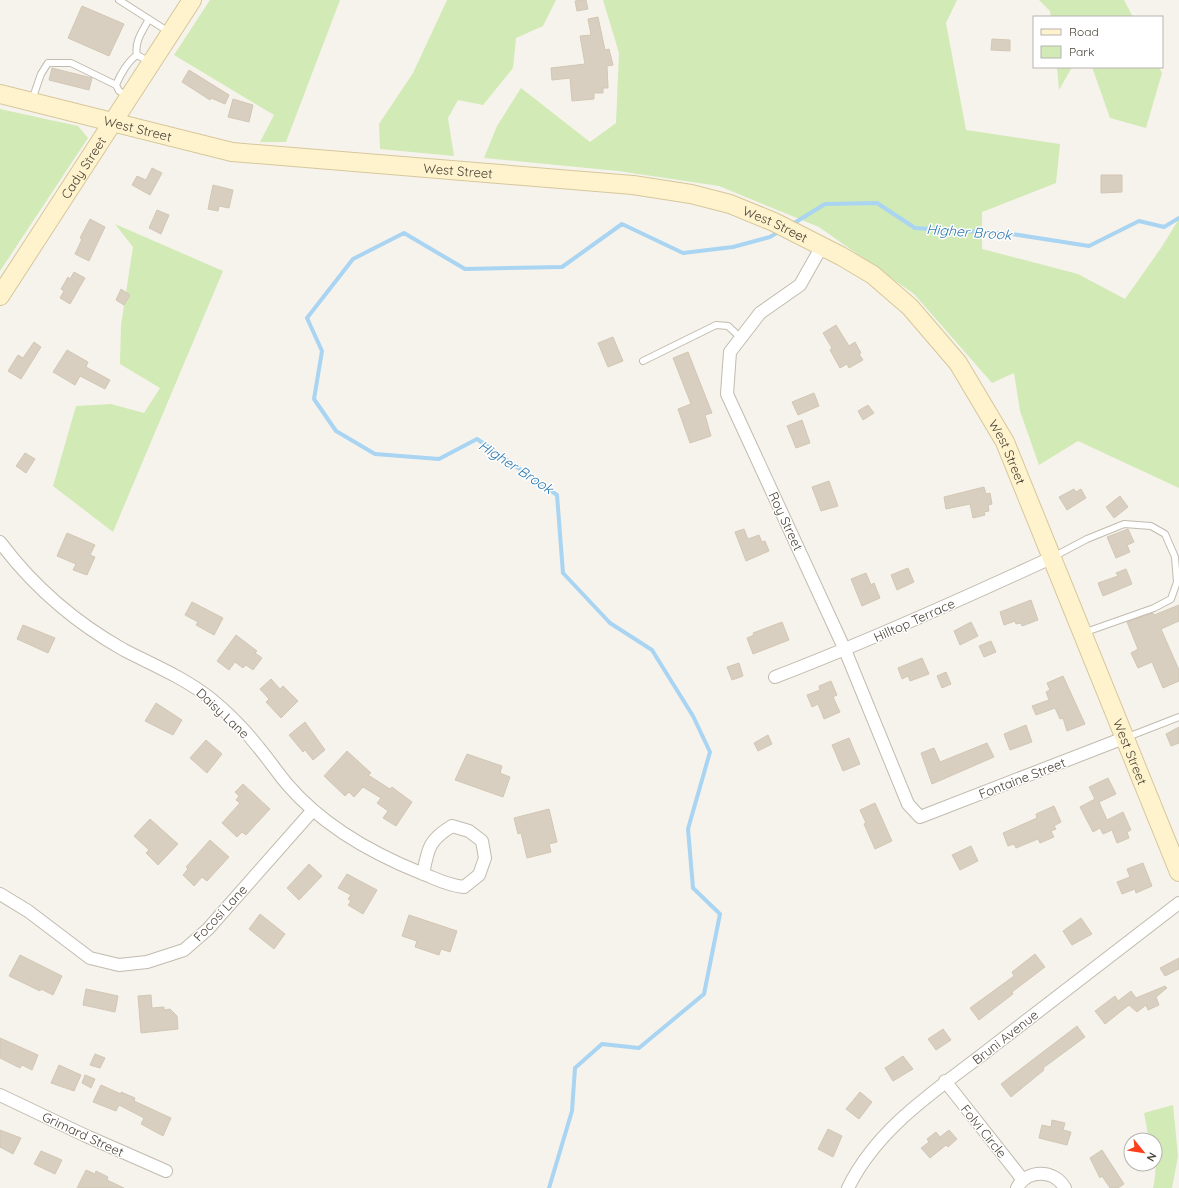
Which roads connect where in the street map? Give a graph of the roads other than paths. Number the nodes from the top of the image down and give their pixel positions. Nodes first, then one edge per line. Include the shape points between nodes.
1 (119, 0) edge
2 (192, 0) edge
3 (149, 19) junction
4 (171, 33) junction
5 (144, 59) junction
6 (122, 91) junction
7 (0, 94) edge
8 (32, 102) junction
9 (113, 121) junction
10 (822, 246) junction
11 (0, 296) edge
12 (741, 338) junction
13 (643, 361) dead end
14 (0, 542) edge
15 (1051, 558) junction
16 (1082, 634) junction
17 (845, 650) junction
18 (775, 677) dead end
19 (1179, 717) edge
20 (1124, 738) junction
21 (313, 810) junction
22 (920, 816) joint
23 (1178, 865) edge
24 (423, 874) junction
25 (0, 894) edge
26 (1179, 904) edge
27 (945, 1082) junction
28 (0, 1095) edge
29 (166, 1171) dead end
30 (1020, 1184) edge
31 (848, 1188) edge
32 (1065, 1188) edge

1 - 3 lane
2 - 4 main road, Cady Street
3 - 4 lane
3 - 5 lane via 135,48
4 - 5 main road, Cady Street
5 - 6 main road, Cady Street
6 - 8 lane via 71,63 48,63 41,74
6 - 9 main road, Cady Street
7 - 8 main road, West Street
8 - 9 main road, West Street
9 - 10 main road, West Street via 232,152 633,185 684,193 730,204
9 - 11 main road, Cady Street
10 - 12 street, Roy Street via 800,285 760,313
10 - 15 main road, West Street via 873,275 910,307 958,363 1005,442
12 - 13 lane via 728,326 716,325
12 - 17 street, Roy Street via 730,352 727,394
14 - 21 street, Daisy Lane via 40,588 75,618 123,649 194,686 211,699 233,718 287,784
15 - 16 main road, West Street
15 - 16 lane via 1124,524 1151,526 1165,534 1176,557 1177,582 1171,599 1154,608
15 - 17 street, Hilltop Terrace
16 - 20 main road, West Street
17 - 18 street, Hilltop Terrace
17 - 22 street, Roy Street via 908,804
19 - 20 lane
20 - 22 street, Fontaine Street
20 - 23 main road, West Street
21 - 24 street, Daisy Lane via 343,833 399,865
21 - 25 street, Focosi Lane via 208,928 184,950 147,962 119,964 90,958 28,911
24 - 24 street, Daisy Lane via 448,885 464,887 479,875 485,858 482,841 469,831 452,826 438,835 428,851
26 - 27 street, Bruni Avenue
27 - 30 street, Folvi Circle
27 - 31 street, Bruni Avenue via 921,1100 885,1136 866,1159
28 - 29 street, Grimard Street
30 - 32 street, Folvi Circle via 1037,1174 1044,1174 1058,1179

